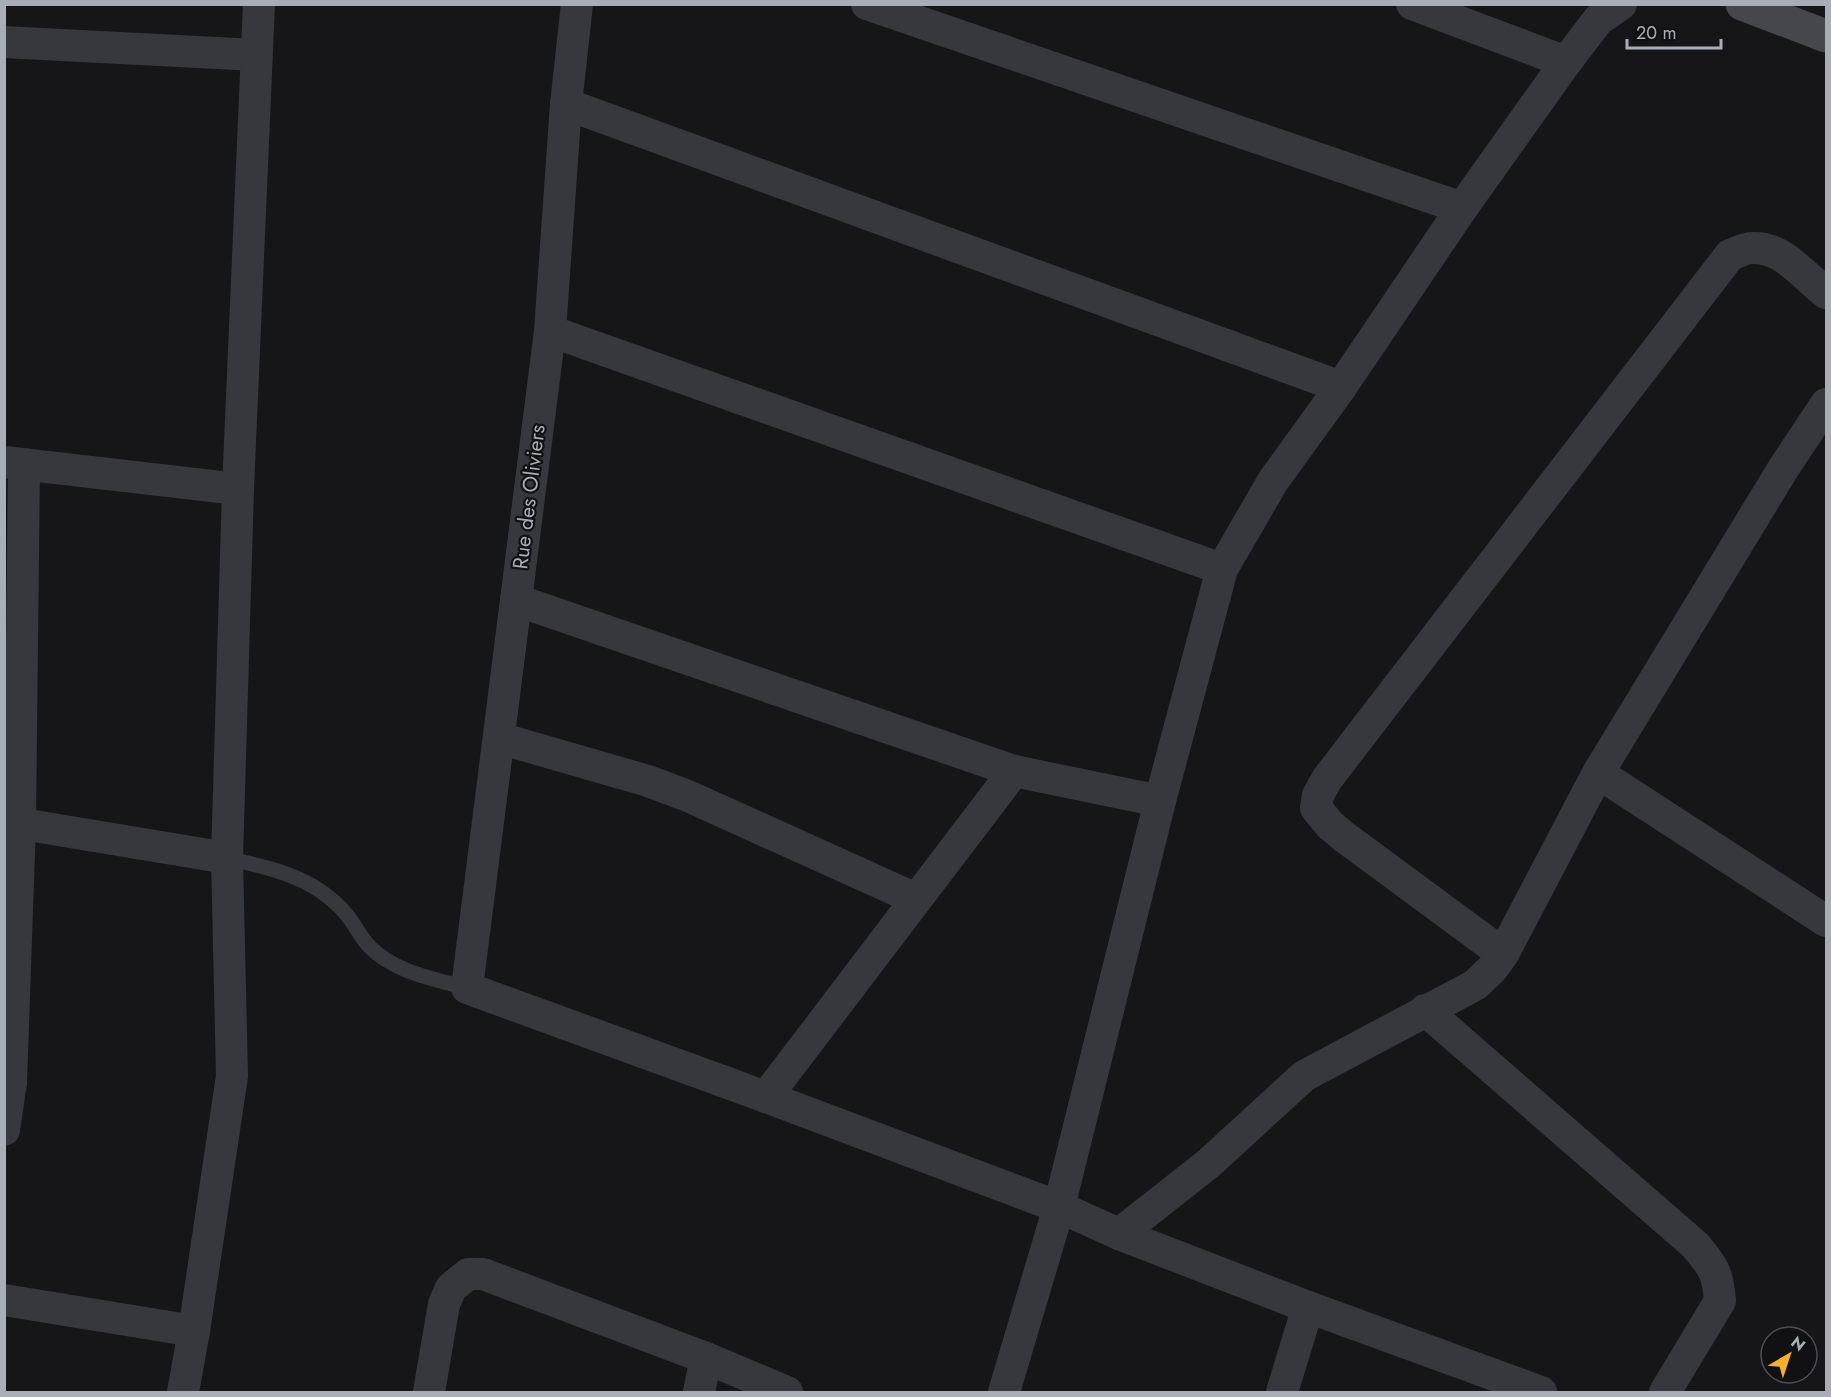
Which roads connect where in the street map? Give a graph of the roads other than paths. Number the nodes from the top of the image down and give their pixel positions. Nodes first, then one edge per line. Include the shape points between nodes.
1 (259, 4) edge
2 (577, 4) edge
3 (867, 4) edge
4 (1412, 4) edge
5 (1742, 4) edge
6 (1607, 10) edge
7 (1827, 36) edge
8 (4, 42) edge
9 (256, 55) junction
10 (1566, 62) junction
11 (566, 104) junction
12 (1462, 208) junction
13 (1827, 293) edge
14 (550, 331) junction
15 (1341, 387) junction
16 (1827, 404) edge
17 (14, 463) edge
18 (238, 489) junction
19 (1222, 569) junction
20 (516, 600) junction
21 (499, 738) junction
22 (1014, 771) junction
23 (1598, 773) junction
24 (1160, 801) junction
25 (12, 823) edge
26 (227, 858) junction
27 (916, 899) junction
28 (1827, 921) edge
29 (1503, 954) junction
30 (467, 988) junction
31 (1425, 1010) junction
32 (8, 1081) edge
33 (766, 1096) junction
34 (4, 1130) edge
35 (1059, 1207) junction
36 (1119, 1233) junction
37 (4, 1300) edge
38 (1308, 1307) junction
39 (194, 1331) junction
40 (706, 1358) junction
41 (183, 1392) edge
42 (429, 1392) edge
43 (699, 1392) edge
44 (787, 1392) edge
45 (1004, 1392) edge
46 (1281, 1392) edge
47 (1541, 1392) edge
48 (1665, 1392) edge

1 - 9 street
2 - 11 street, Rue des Oliviers
3 - 12 street
4 - 10 street
5 - 7 main road
6 - 10 street
8 - 9 street
9 - 18 street
10 - 12 street
11 - 14 street, Rue des Oliviers
11 - 15 street
12 - 15 street
13 - 29 street via 1785,257 1768,249 1750,247 1730,255 1318,795 1316,808 1336,830
14 - 19 street
14 - 20 street, Rue des Oliviers
15 - 19 street via 1273,481
16 - 23 street via 1771,488
17 - 18 street
17 - 25 street
18 - 26 street
19 - 24 street
20 - 21 street, Rue des Oliviers
20 - 22 street
21 - 27 street via 688,796
21 - 30 street, Rue des Oliviers
22 - 24 street
22 - 27 street
23 - 28 street
23 - 29 street
24 - 35 street
25 - 26 street
25 - 32 street
26 - 30 lane via 287,874 314,888 345,913 372,949 389,962
26 - 39 street via 232,1076
27 - 33 street
29 - 31 street via 1475,985
30 - 33 street
31 - 36 street via 1304,1076 1208,1164
31 - 48 street via 1695,1245 1713,1266 1720,1301
32 - 34 street
33 - 35 street
35 - 36 street
35 - 45 street
36 - 38 street
37 - 39 street
38 - 46 street
38 - 47 street
39 - 41 street
40 - 42 street via 483,1274 468,1274 451,1288 444,1304
40 - 43 street
40 - 44 street

